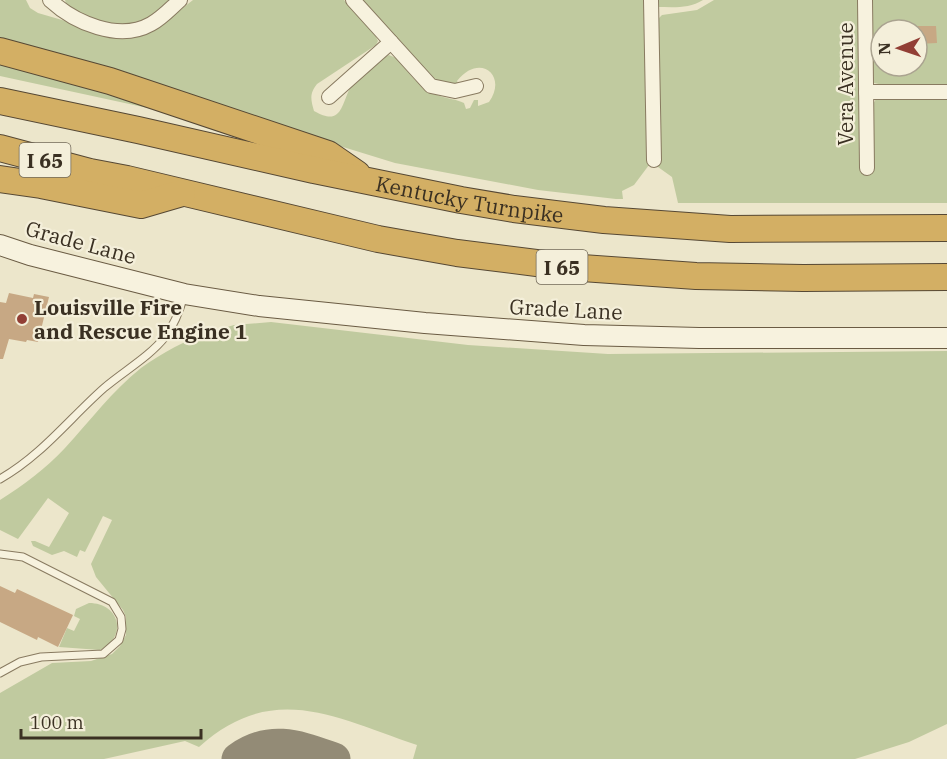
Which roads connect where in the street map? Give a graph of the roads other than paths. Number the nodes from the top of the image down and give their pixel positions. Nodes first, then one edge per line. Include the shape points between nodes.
1 (50, 0) edge
2 (180, 0) edge
3 (353, 0) edge
4 (651, 0) edge
5 (865, 0) edge
6 (391, 42) junction
7 (0, 51) edge
8 (476, 86) dead end
9 (947, 92) edge
10 (866, 93) junction
11 (329, 97) dead end
12 (0, 101) edge
13 (0, 148) edge
14 (654, 160) dead end
15 (867, 168) dead end
16 (0, 178) edge
17 (364, 179) junction
18 (185, 193) junction
19 (947, 228) edge
20 (0, 245) edge
21 (947, 277) edge
22 (184, 294) junction
23 (947, 338) edge
24 (0, 479) edge
25 (0, 554) edge
26 (0, 673) edge

1 - 2 street via 89,24 124,31 151,24
3 - 6 street
4 - 14 street
5 - 10 street, Vera Avenue
6 - 8 street via 431,86 454,91
6 - 11 street
7 - 17 highway via 110,81 328,154
9 - 10 street
10 - 15 street, Vera Avenue
12 - 17 highway, Kentucky Turnpike / I 65
13 - 18 highway, I 65
16 - 18 highway via 141,206
17 - 19 highway, Kentucky Turnpike / I 65 via 472,202 604,220 762,230
18 - 21 highway, I 65 via 389,241 457,254 568,267 696,276
20 - 22 main road, Grade Lane
22 - 23 main road, Grade Lane via 259,306 584,335
22 - 24 lane via 178,315 164,337 101,390 39,451
25 - 26 lane via 23,557 112,602 121,617 122,630 118,640 103,654 41,657

